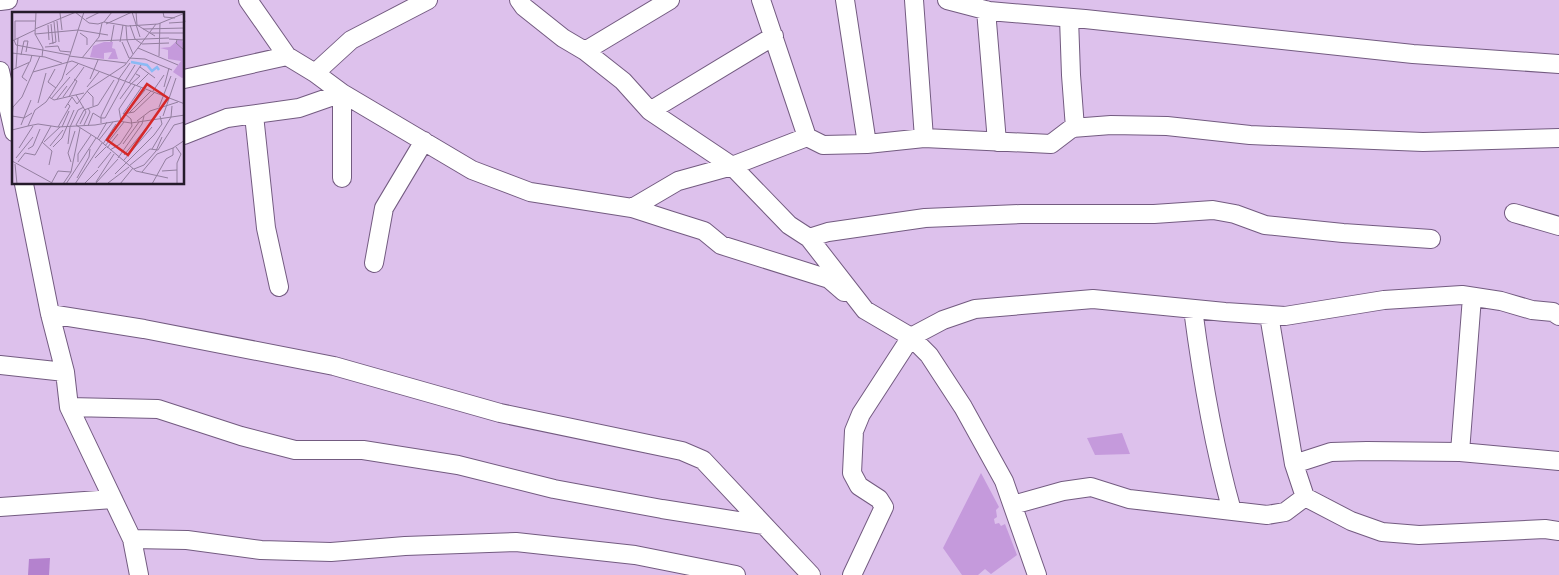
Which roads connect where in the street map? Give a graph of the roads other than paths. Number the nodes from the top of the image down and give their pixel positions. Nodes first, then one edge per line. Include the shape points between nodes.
1 (8, 0) edge
2 (248, 0) edge
3 (428, 0) edge
4 (670, 0) edge
5 (845, 0) edge
6 (914, 0) edge
7 (947, 0) edge
8 (0, 1) edge
9 (766, 1) edge
10 (526, 2) edge
11 (986, 10) junction
12 (1069, 18) junction
13 (774, 36) junction
14 (585, 51) junction
15 (287, 56) junction
16 (1559, 64) edge
17 (0, 71) edge
18 (315, 74) junction
19 (185, 79) edge
20 (342, 94) junction
21 (7, 107) edge
22 (650, 111) junction
23 (254, 115) junction
24 (12, 125) edge
25 (1076, 128) junction
26 (185, 135) edge
27 (807, 137) junction
28 (924, 138) junction
29 (1559, 138) edge
30 (424, 141) junction
31 (997, 142) junction
32 (867, 144) junction
33 (732, 166) junction
34 (342, 178) dead end
35 (24, 185) edge
36 (632, 208) junction
37 (1514, 213) dead end
38 (1559, 226) edge
39 (809, 238) junction
40 (1431, 239) dead end
41 (374, 263) dead end
42 (280, 287) dead end
43 (1472, 297) junction
44 (1193, 309) junction
45 (865, 310) junction
46 (50, 314) junction
47 (1269, 315) junction
48 (1559, 316) edge
49 (911, 337) junction
50 (0, 365) edge
51 (65, 372) junction
52 (70, 407) junction
53 (1460, 452) junction
54 (1559, 462) edge
55 (1294, 464) junction
56 (1306, 497) junction
57 (113, 499) junction
58 (1013, 505) junction
59 (0, 507) edge
60 (1232, 511) junction
61 (764, 525) junction
62 (1559, 531) edge
63 (132, 539) junction
64 (139, 575) edge
65 (736, 575) edge
66 (811, 575) edge
67 (852, 575) edge
68 (1037, 575) edge

1 - 8 street
2 - 15 street
3 - 18 street via 351,40
4 - 14 street
5 - 32 street
6 - 28 street
7 - 11 street
9 - 13 street
10 - 14 street via 563,38
11 - 12 street
11 - 31 street
12 - 16 street via 1413,54
12 - 25 street
13 - 22 street
13 - 27 street
14 - 22 street via 622,81
15 - 18 street
15 - 19 street
17 - 21 street
18 - 20 street
20 - 23 street via 299,108
20 - 30 street
20 - 34 street
21 - 24 street
22 - 33 street
23 - 26 street via 227,118
23 - 42 street via 266,228
25 - 29 street via 1167,126 1250,135 1423,142
25 - 31 street via 1051,144
27 - 32 street via 823,144
27 - 33 street
28 - 31 street
28 - 32 street
30 - 36 street via 472,170 530,192
30 - 41 street via 384,208
33 - 36 street via 678,181
33 - 39 street via 789,226
35 - 46 street
36 - 45 street via 704,231 721,245 829,279
37 - 38 street
39 - 40 street via 828,232 925,218 1213,210 1236,214 1265,225
39 - 45 street
43 - 47 street via 1384,300 1285,316
43 - 48 street via 1553,312
43 - 53 street
44 - 47 street
44 - 49 street via 1092,299 975,309 943,320
44 - 60 street via 1204,388
45 - 49 street
46 - 51 street
46 - 61 street via 334,366 500,413 682,451 703,460
47 - 55 street
49 - 58 street via 929,355 963,407 1004,481
49 - 67 street via 860,414 854,431 852,473 859,486 879,499 884,507
50 - 51 street
51 - 52 street
52 - 57 street
52 - 61 street via 158,409 295,450 363,450 458,465 554,489
53 - 54 street
53 - 55 street via 1330,452
55 - 56 street
56 - 60 street via 1285,512 1267,515
56 - 62 street via 1350,521 1382,532 1419,535
57 - 59 street
57 - 63 street
58 - 60 street via 1091,487 1129,499
58 - 68 street
61 - 66 street
63 - 64 street
63 - 65 street via 188,540 261,550 331,552 516,542 635,555

